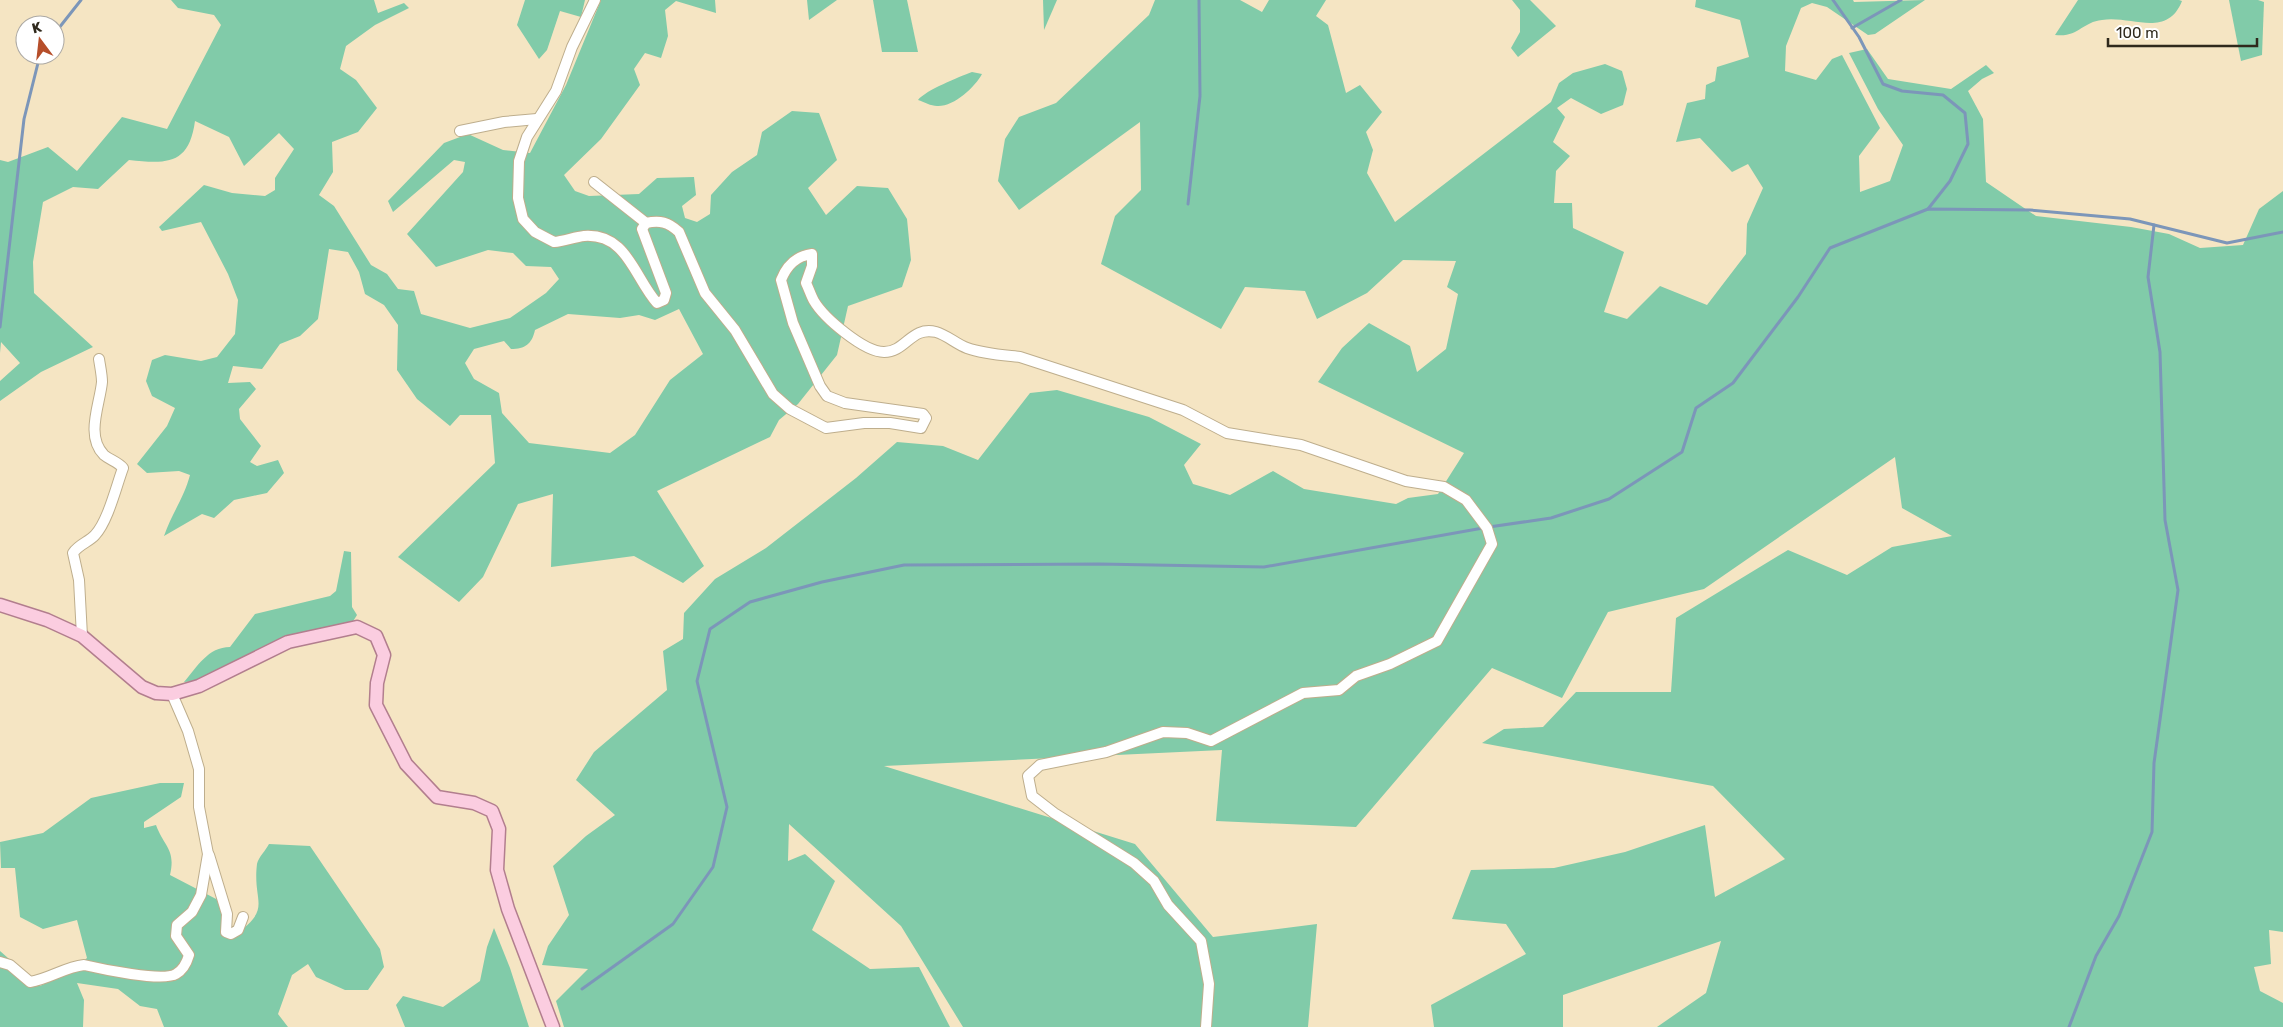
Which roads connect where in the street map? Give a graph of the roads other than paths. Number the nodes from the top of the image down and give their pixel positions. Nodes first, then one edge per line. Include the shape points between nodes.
1 (596, 0) edge
2 (537, 119) junction
3 (460, 131) dead end
4 (594, 182) dead end
5 (646, 223) junction
6 (99, 359) dead end
7 (0, 605) edge
8 (82, 636) junction
9 (172, 694) junction
10 (208, 854) junction
11 (243, 917) dead end
12 (0, 962) edge
13 (553, 1027) edge
14 (1206, 1027) edge

1 - 2 street via 572,47 556,91
2 - 3 street
2 - 5 street via 519,161 517,182 523,219 535,232 554,242 584,236 617,244 658,303 664,300 666,293 642,230
4 - 5 street
5 - 14 street via 658,220 679,232 705,293 736,330 774,394 790,409 826,428 864,423 921,428 926,418 923,414 845,403 823,391 793,322 781,280 787,266 802,255 812,254 806,284 814,301 826,316 867,347 885,352 902,346 913,335 923,331 936,332 966,348 1020,357 1183,410 1227,433 1301,445 1406,481 1444,487 1466,500 1487,528 1492,544 1437,641 1356,676 1339,690 1303,694 1212,741 1186,733 1163,732 1106,752 1040,765 1028,776 1032,796 1134,863 1154,881 1168,905 1201,942 1208,984
6 - 8 street via 102,381 94,427 104,455 124,468 95,536 73,553 79,580
7 - 8 main road via 47,620
8 - 9 main road via 142,686
9 - 10 street via 188,731 199,769 199,807
9 - 13 main road via 199,686 288,642 357,627 376,636 384,655 377,682 376,705 406,764 437,797 474,803 492,811 499,829 497,870 508,909
10 - 11 street via 227,914 226,932 231,934 238,930
10 - 12 street via 201,895 192,912 177,925 176,936 189,955 186,964 176,974 162,977 84,965 30,982 10,965

